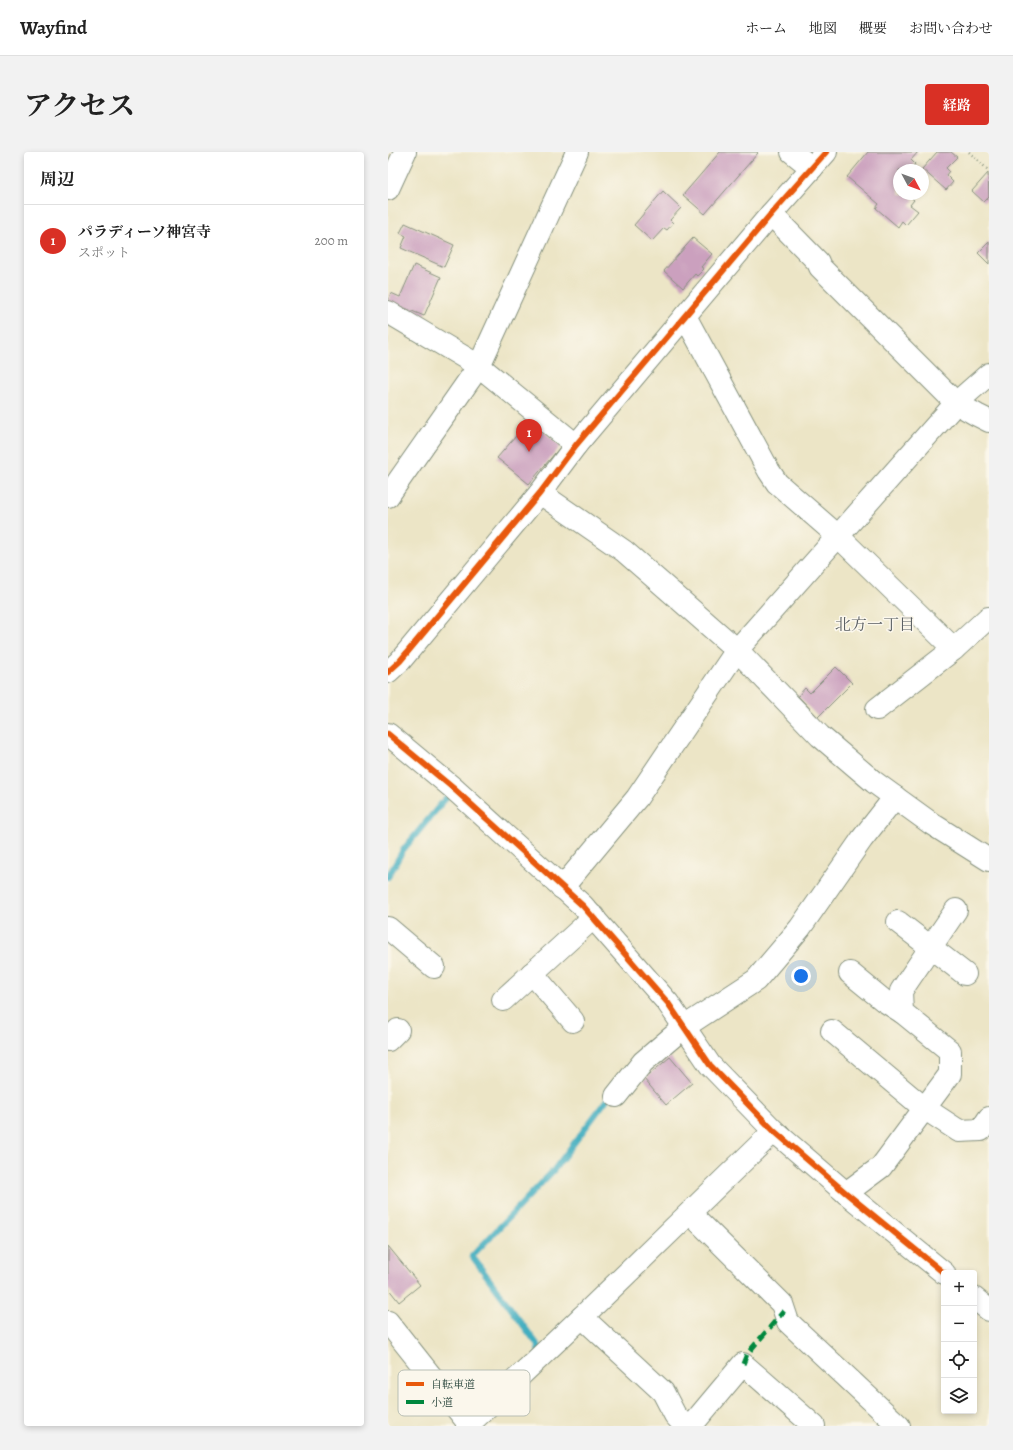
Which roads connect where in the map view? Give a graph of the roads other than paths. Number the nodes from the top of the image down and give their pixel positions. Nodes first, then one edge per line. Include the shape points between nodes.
1 (405, 152) edge
2 (577, 152) edge
3 (792, 152) edge
4 (826, 152) edge
5 (812, 168) junction
6 (388, 188) edge
7 (772, 214) junction
8 (388, 312) edge
9 (685, 316) junction
10 (479, 366) junction
11 (989, 374) edge
12 (956, 403) junction
13 (989, 421) edge
14 (576, 445) junction
15 (540, 492) junction
16 (388, 496) edge
17 (838, 536) junction
18 (988, 618) edge
19 (954, 649) junction
20 (737, 650) junction
21 (388, 672) edge
22 (877, 709) dead end
23 (388, 734) edge
24 (895, 797) junction
25 (989, 860) edge
26 (562, 888) junction
27 (956, 910) dead end
28 (594, 917) junction
29 (898, 922) dead end
30 (388, 928) edge
31 (930, 948) junction
32 (434, 967) dead end
33 (532, 973) junction
34 (850, 973) dead end
35 (965, 974) dead end
36 (503, 1000) dead end
37 (902, 1012) junction
38 (573, 1021) dead end
39 (684, 1027) junction
40 (832, 1032) dead end
41 (616, 1096) dead end
42 (924, 1108) junction
43 (989, 1118) edge
44 (774, 1131) junction
45 (846, 1193) junction
46 (690, 1213) junction
47 (941, 1271) edge
48 (977, 1300) edge
49 (989, 1310) edge
50 (582, 1318) junction
51 (388, 1322) edge
52 (426, 1370) edge
53 (523, 1370) edge
54 (685, 1426) edge
55 (691, 1426) edge
56 (814, 1426) edge
57 (899, 1426) edge

1 - 6 street
2 - 10 street
3 - 5 street
4 - 5 street
5 - 7 street
7 - 9 street
7 - 12 street via 820,267
8 - 10 street
9 - 14 street
9 - 17 street via 769,471 777,482
10 - 14 street
10 - 16 street
11 - 12 street
12 - 13 street
12 - 17 street
14 - 15 street
15 - 20 street via 624,551
15 - 21 street via 400,661
17 - 19 street
17 - 20 street
18 - 19 street
19 - 22 street
20 - 24 street via 820,736
20 - 26 street via 637,798
23 - 26 street via 453,788
24 - 25 street
24 - 39 street via 862,839 800,928 756,980
26 - 28 street
27 - 31 street
28 - 33 street
28 - 39 street via 668,1003
29 - 31 street
30 - 32 street
31 - 35 street
31 - 37 street via 901,991
33 - 36 street
33 - 38 street
34 - 37 street
37 - 42 street via 950,1051 950,1074
39 - 41 street via 643,1062
39 - 44 street via 710,1065
40 - 42 street
42 - 43 street via 959,1131 980,1130
42 - 45 street via 881,1168
44 - 45 street
44 - 46 street
45 - 47 street
46 - 50 street
46 - 57 street via 782,1304 788,1322
48 - 49 street
50 - 53 street
50 - 54 street via 663,1392 675,1415
51 - 52 street
55 - 56 street via 744,1364

